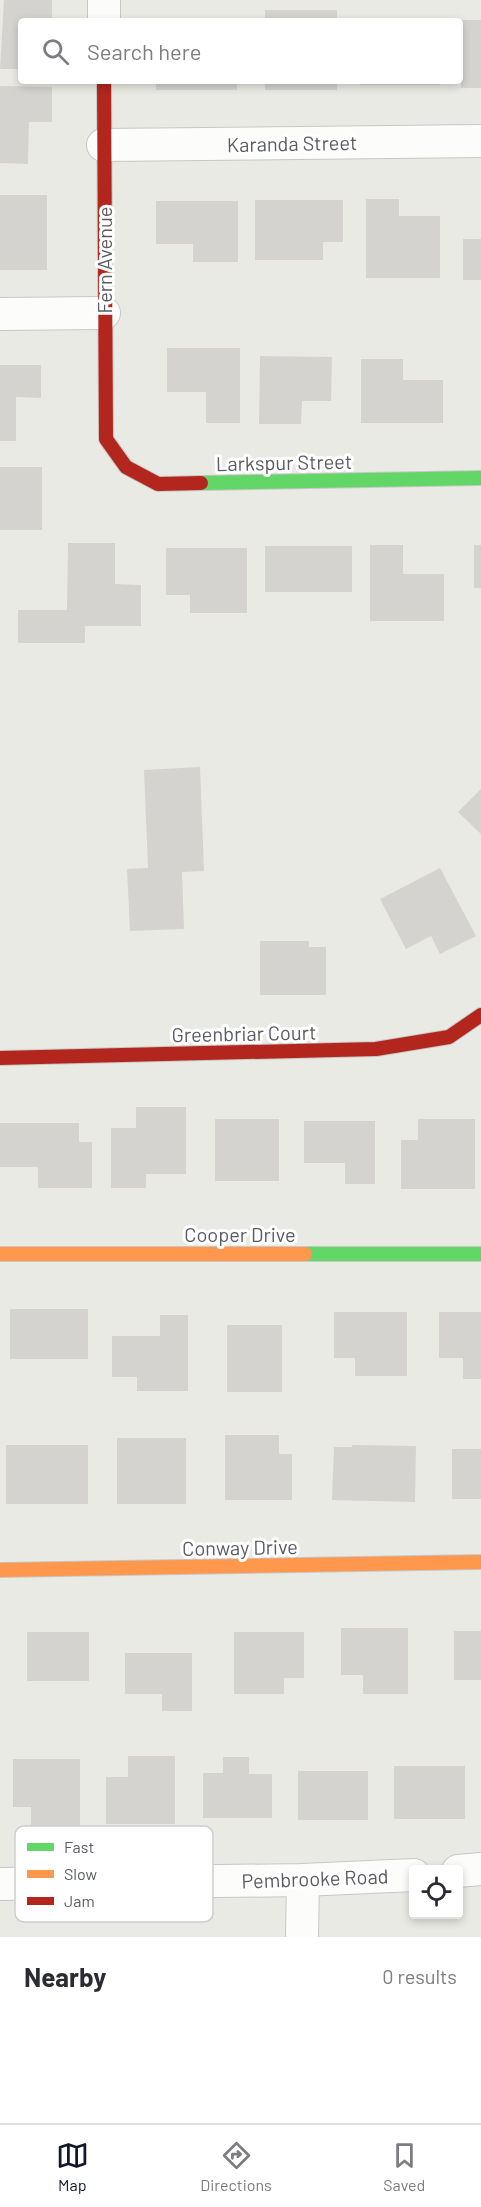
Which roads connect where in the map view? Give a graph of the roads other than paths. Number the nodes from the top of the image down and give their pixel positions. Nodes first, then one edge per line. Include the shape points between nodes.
1 (104, 0) edge
2 (104, 18) edge
3 (104, 84) edge
4 (481, 141) edge
5 (104, 145) junction
6 (104, 313) junction
7 (0, 314) edge
8 (106, 439) joint
9 (481, 478) edge
10 (481, 1015) edge
11 (0, 1058) edge
12 (0, 1254) edge
13 (481, 1254) edge
14 (481, 1562) edge
15 (0, 1570) edge
16 (481, 1869) edge
17 (463, 1871) edge
18 (409, 1875) edge
19 (303, 1880) junction
20 (213, 1881) edge
21 (0, 1884) edge
22 (15, 1884) edge
23 (302, 1937) edge

1 - 2 street
3 - 5 street, Fern Avenue
4 - 5 street, Karanda Street
5 - 6 street, Fern Avenue
6 - 7 street
6 - 8 street, Fern Avenue
8 - 9 street, Larkspur Street via 126,467 158,484
10 - 11 street, Greenbriar Court via 449,1036 376,1050
12 - 13 street, Cooper Drive
14 - 15 street, Conway Drive
16 - 17 street
18 - 19 street, Pembrooke Road
19 - 20 street, Pembrooke Road
19 - 23 street
21 - 22 street, Pembrooke Road

